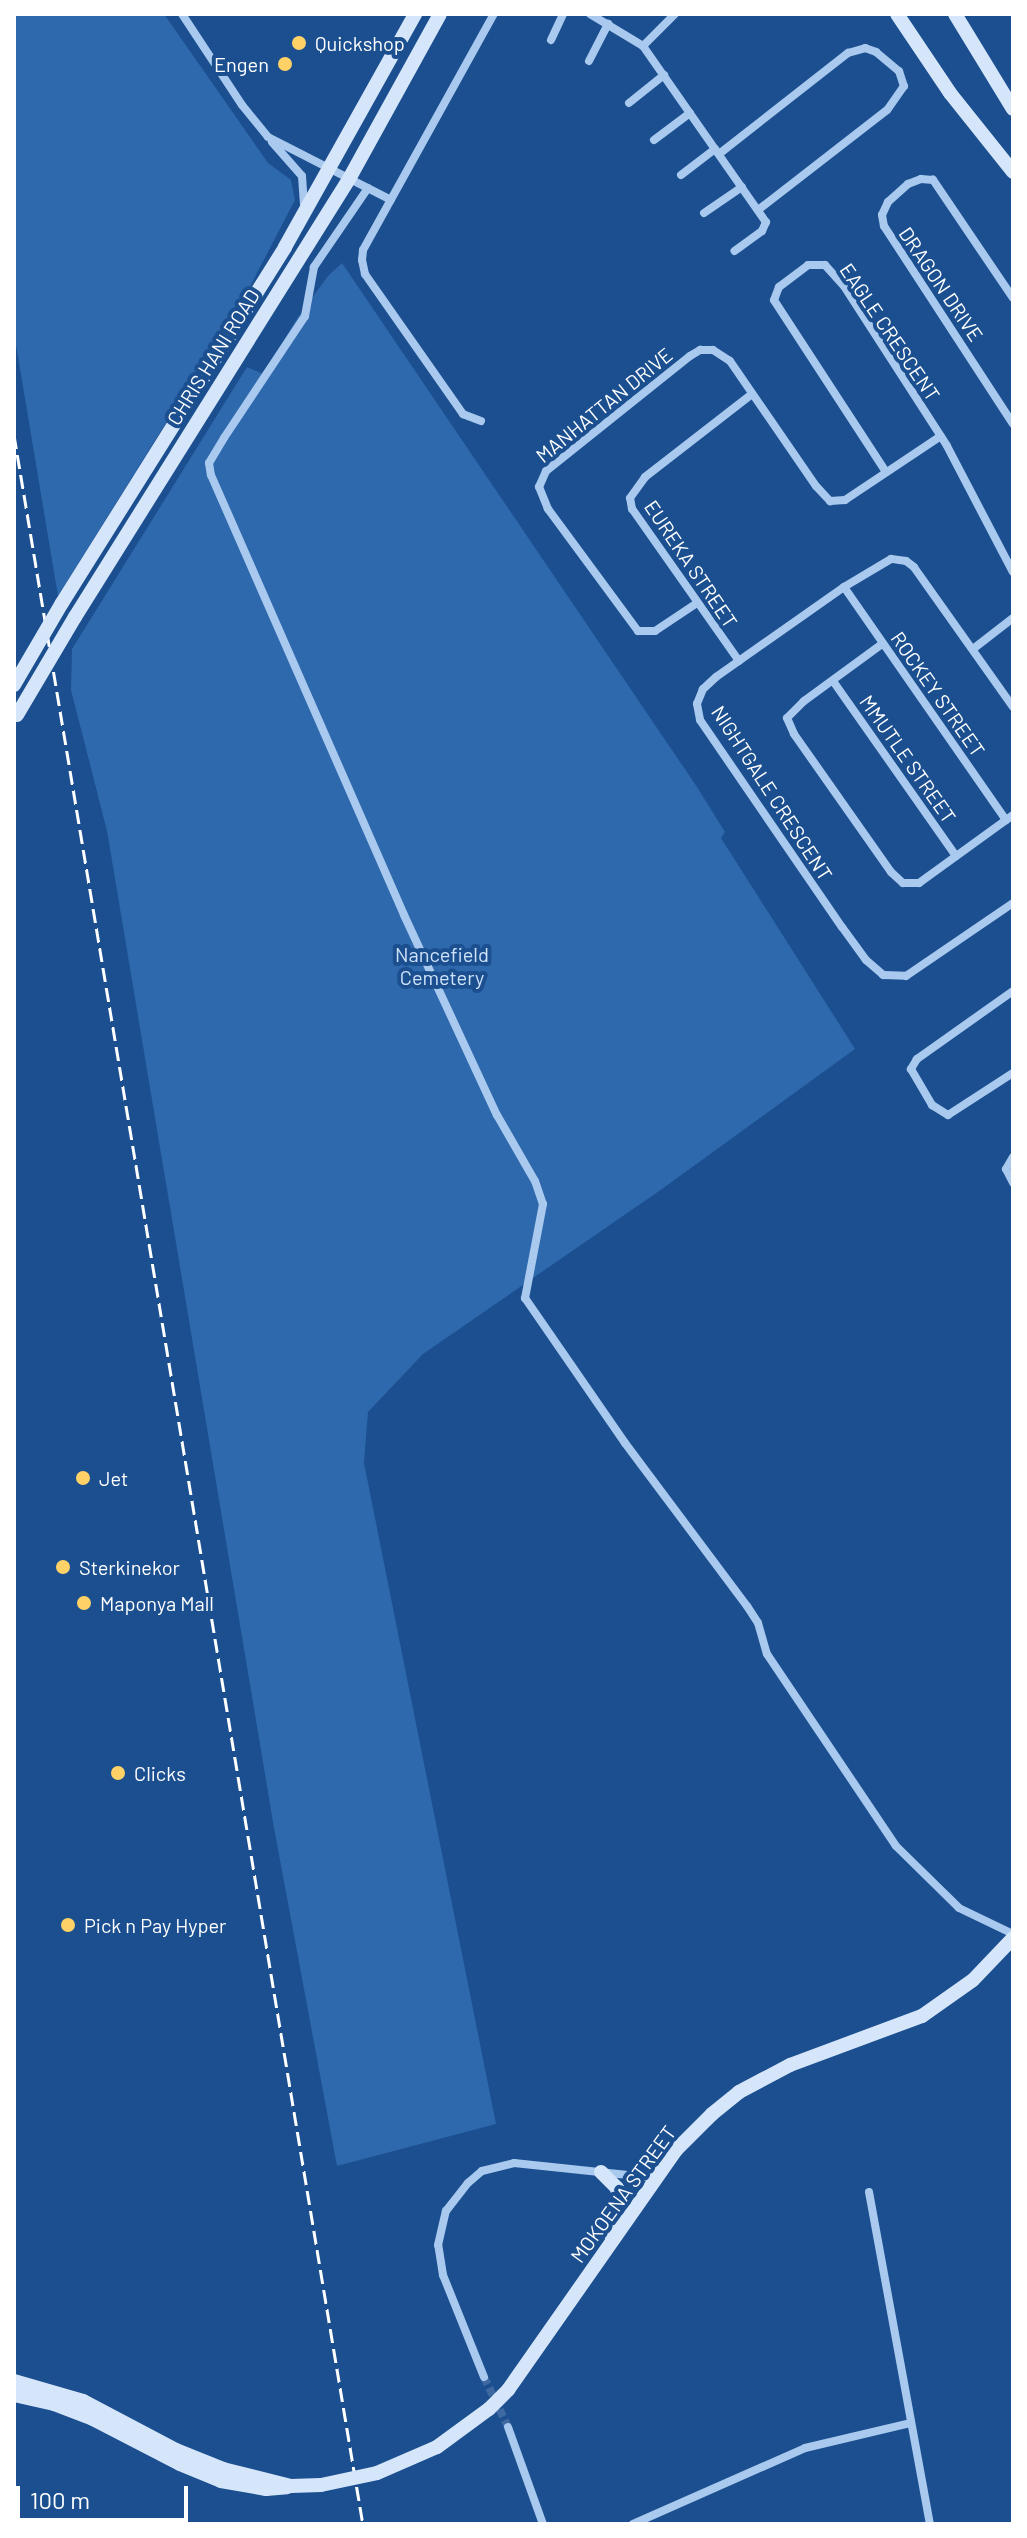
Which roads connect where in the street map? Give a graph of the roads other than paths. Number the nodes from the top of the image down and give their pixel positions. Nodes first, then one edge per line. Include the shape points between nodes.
1 (182, 14) edge
2 (415, 14) edge
3 (440, 14) edge
4 (494, 14) edge
5 (563, 14) edge
6 (590, 14) edge
7 (675, 14) edge
8 (897, 14) edge
9 (955, 14) edge
10 (608, 24) junction
11 (551, 40) dead end
12 (643, 46) junction
13 (589, 61) dead end
14 (664, 75) junction
15 (629, 103) dead end
16 (1013, 109) edge
17 (690, 113) junction
18 (268, 137) junction
19 (654, 140) dead end
20 (717, 151) junction
21 (330, 169) junction
22 (1013, 172) edge
23 (681, 175) dead end
24 (349, 179) junction
25 (742, 187) junction
26 (368, 188) junction
27 (391, 200) junction
28 (758, 210) junction
29 (704, 213) dead end
30 (302, 217) junction
31 (734, 251) dead end
32 (1013, 298) edge
33 (752, 394) junction
34 (481, 421) dead end
35 (1013, 424) edge
36 (941, 436) junction
37 (886, 472) junction
38 (1013, 572) edge
39 (844, 587) junction
40 (697, 603) junction
41 (1013, 618) edge
42 (882, 644) junction
43 (973, 649) junction
44 (739, 661) junction
45 (833, 681) junction
46 (14, 685) edge
47 (1012, 704) edge
48 (15, 717) edge
49 (1010, 818) edge
50 (956, 856) junction
51 (1013, 903) edge
52 (1013, 991) edge
53 (1013, 1073) edge
54 (1013, 1157) edge
55 (1013, 1183) edge
56 (1013, 1936) edge
57 (601, 2172) junction
58 (656, 2178) junction
59 (869, 2192) dead end
60 (606, 2251) junction
61 (484, 2377) tunnel mouth
62 (14, 2381) edge
63 (14, 2395) edge
64 (911, 2423) junction
65 (508, 2427) tunnel mouth
66 (267, 2483) junction
67 (543, 2524) edge
68 (633, 2524) edge
69 (930, 2524) edge

1 - 18 street
2 - 21 main road, CHRIS HANI ROAD
3 - 24 main road, CHRIS HANI ROAD
4 - 27 street
5 - 11 street
6 - 10 street
7 - 12 street
8 - 22 main road via 950,93
9 - 16 main road
10 - 12 street
10 - 13 street
12 - 14 street
14 - 15 street
14 - 17 street
17 - 19 street
17 - 20 street
18 - 21 street
18 - 30 street via 305,184
20 - 23 street
20 - 25 street
20 - 28 street via 848,53 876,52 904,78 901,94 887,110
21 - 24 street
21 - 30 main road, CHRIS HANI ROAD
24 - 26 street
24 - 48 main road, CHRIS HANI ROAD, bridge
25 - 28 street
25 - 29 street
26 - 27 street
26 - 56 street via 314,267 305,316 209,463 211,475 404,915 497,1115 535,1181 543,1204 525,1298 747,1606 767,1654 896,1846 959,1908
27 - 34 street via 363,250 365,274 463,414
28 - 31 street via 766,226
30 - 46 main road, CHRIS HANI ROAD, bridge
32 - 35 street, DRAGON DRIVE via 933,180 908,184 888,202 884,226
33 - 37 street, MANHATTAN DRIVE via 830,501 845,500
33 - 40 street, EUREKA STREET via 645,477 630,498 632,509
33 - 40 street, MANHATTAN DRIVE via 721,353 700,350 540,479 539,493 548,509 638,631 655,631
36 - 37 street, MANHATTAN DRIVE
36 - 37 street, EAGLE CRESCENT via 844,286 825,265 808,265 779,287 774,300
36 - 38 street, EAGLE CRESCENT
39 - 42 street, ROCKEY STREET
39 - 43 street, NIGHTGALE CRESCENT via 884,561 906,561
39 - 44 street, NIGHTGALE CRESCENT
40 - 44 street, EUREKA STREET
41 - 43 street
42 - 45 street
42 - 49 street, ROCKEY STREET
43 - 47 street, NIGHTGALE CRESCENT
44 - 51 street, NIGHTGALE CRESCENT via 703,689 697,704 700,720 875,970 894,978 906,976
45 - 50 street, MMUTLE STREET
45 - 50 street via 787,718 815,764 903,883 919,883
49 - 50 street
52 - 53 street via 917,1059 911,1069 932,1105 948,1115
54 - 55 street via 1006,1169
56 - 58 main road, MOKOENA STREET via 973,1980 922,2016 790,2065 739,2092 691,2134
57 - 58 street
57 - 60 main road via 617,2188 619,2198
57 - 61 street via 498,2166 468,2183 446,2211 440,2262
58 - 60 main road, MOKOENA STREET
59 - 64 street
60 - 66 main road, MOKOENA STREET, bridge via 508,2390 437,2447 377,2473 321,2485
62 - 66 main road, MOKOENA STREET via 83,2401 213,2465
63 - 66 main road, MOKOENA STREET via 93,2419 221,2481
64 - 68 street via 805,2448
64 - 69 street
65 - 67 street

